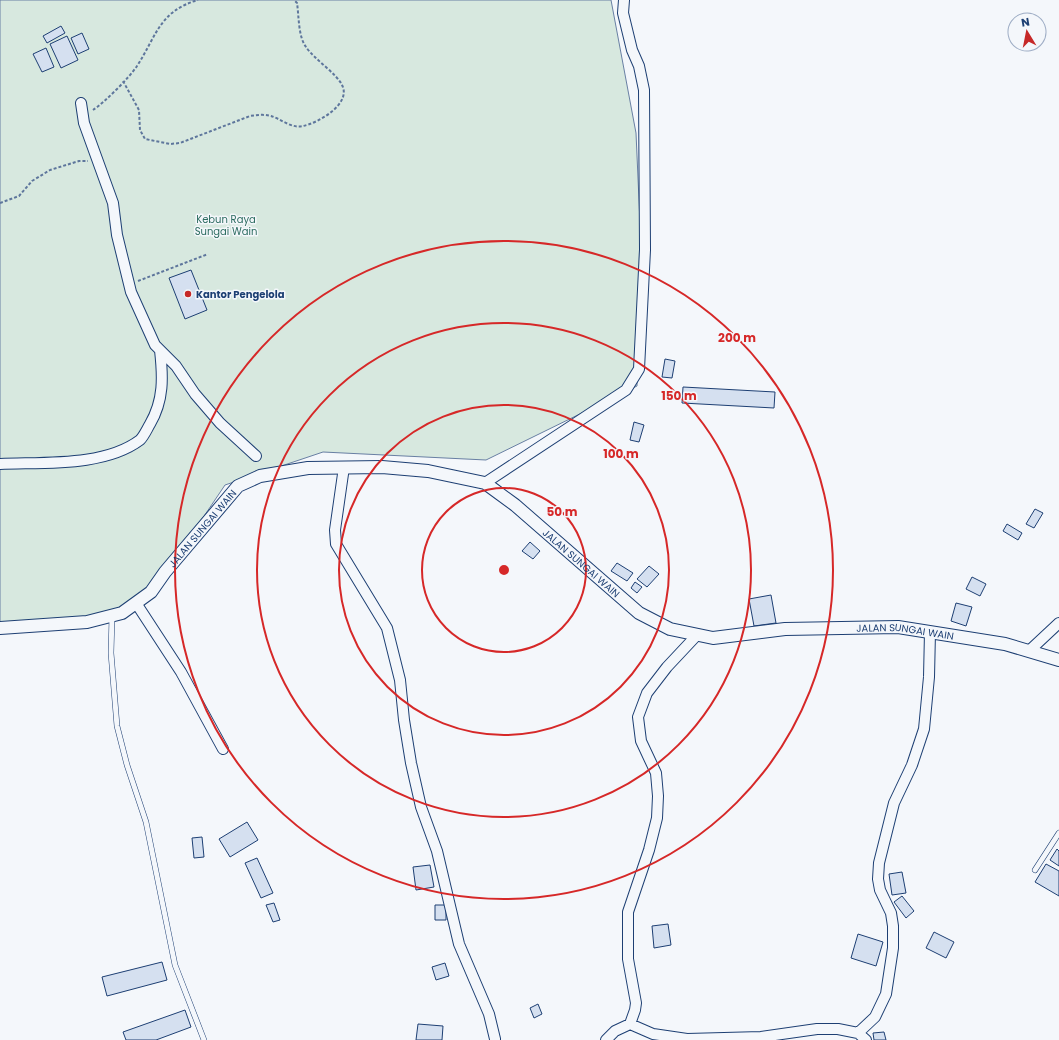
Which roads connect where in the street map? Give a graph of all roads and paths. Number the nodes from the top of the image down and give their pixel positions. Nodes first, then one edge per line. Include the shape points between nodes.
1 (198, 0) edge
2 (294, 0) edge
3 (624, 0) edge
4 (123, 81) junction
5 (82, 108) joint
6 (98, 161) junction
7 (0, 203) edge
8 (208, 254) dead end
9 (130, 284) junction
10 (160, 350) junction
11 (256, 456) dead end
12 (0, 464) edge
13 (344, 467) junction
14 (485, 483) junction
15 (136, 603) junction
16 (112, 616) junction
17 (1059, 623) edge
18 (0, 628) edge
19 (930, 632) junction
20 (697, 634) junction
21 (1029, 651) junction
22 (1059, 660) edge
23 (223, 749) dead end
24 (1059, 833) edge
25 (1035, 870) dead end
26 (630, 1024) junction
27 (858, 1033) junction
28 (495, 1039) dead end
29 (204, 1040) edge
30 (606, 1040) edge
31 (687, 1040) edge
32 (866, 1040) edge

1 - 4 path via 185,4 168,16 156,31 137,67
2 - 4 path via 297,3 306,47 342,85 344,95 331,113 312,124 301,127 260,114 180,143 170,144 145,139 140,130 139,110
3 - 14 street via 623,13 644,90 645,250 639,369 626,390
4 - 5 path via 101,105 92,110
5 - 6 street via 84,123
6 - 7 path via 79,161 50,170 32,181 19,196
6 - 9 street via 113,203 117,235
8 - 9 path
9 - 10 street via 146,326
10 - 11 street via 176,366 195,394 220,423
10 - 12 street via 162,393 153,418 141,439 116,452 79,461
13 - 14 street, JALAN SUNGAI WAIN via 428,471
13 - 15 street, JALAN SUNGAI WAIN via 308,468 260,476 238,486 151,592
13 - 28 street via 335,530 336,544 387,628 400,680 409,756 421,807 437,851 459,944 489,1014
14 - 20 street, JALAN SUNGAI WAIN via 515,505 639,613 670,629
15 - 16 street, JALAN SUNGAI WAIN via 122,613
15 - 23 street via 181,672
16 - 18 street, JALAN SUNGAI WAIN via 87,622
16 - 29 lane via 111,653 117,726 146,822 175,965
17 - 21 street
19 - 20 street, JALAN SUNGAI WAIN via 898,627 785,629 713,638
19 - 21 street, JALAN SUNGAI WAIN via 1005,644
19 - 27 street via 924,729 912,765 894,803 879,863 880,890 891,913 893,926 893,948 886,994 874,1017
20 - 26 street via 647,693 638,717 641,741 656,773 658,796 649,850 628,912 628,959 636,1003
21 - 22 street, JALAN SUNGAI WAIN
24 - 25 lane
26 - 30 street via 615,1031
26 - 31 street via 654,1034
27 - 31 street via 838,1029 817,1029 761,1037
27 - 32 street

